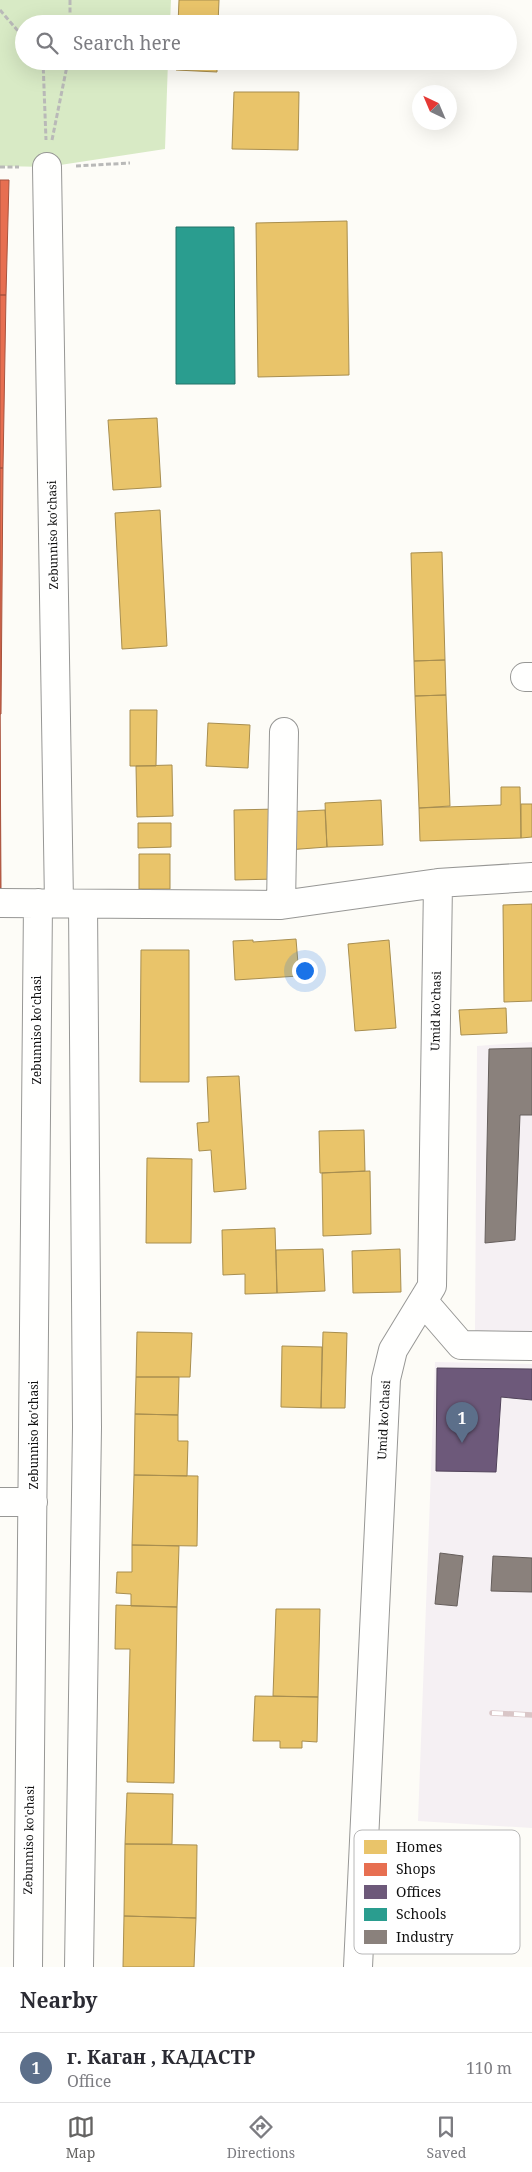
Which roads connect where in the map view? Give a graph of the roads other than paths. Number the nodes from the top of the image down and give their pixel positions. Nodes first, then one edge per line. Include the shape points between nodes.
1 (47, 167) road end
2 (284, 732) dead end
3 (532, 877) edge
4 (438, 883) junction
5 (0, 903) edge
6 (60, 903) junction
7 (281, 905) junction
8 (423, 1301) junction
9 (532, 1346) edge
10 (0, 1502) edge
11 (33, 1502) junction
12 (365, 1830) edge
13 (359, 1954) edge
14 (28, 1967) edge
15 (79, 1967) edge
16 (358, 1967) edge

1 - 6 street, Zebunniso ko'chasi
2 - 7 street
3 - 4 street
4 - 7 street
4 - 8 street, Umid ko'chasi via 432,1286
5 - 6 street
6 - 7 street
6 - 11 street, Zebunniso ko'chasi
6 - 15 street, Zebunniso ko'chasi via 87,1427
8 - 9 street via 462,1345
8 - 12 street, Umid ko'chasi via 393,1350 386,1379
10 - 11 street
11 - 14 street, Zebunniso ko'chasi
13 - 16 street, Umid ko'chasi

